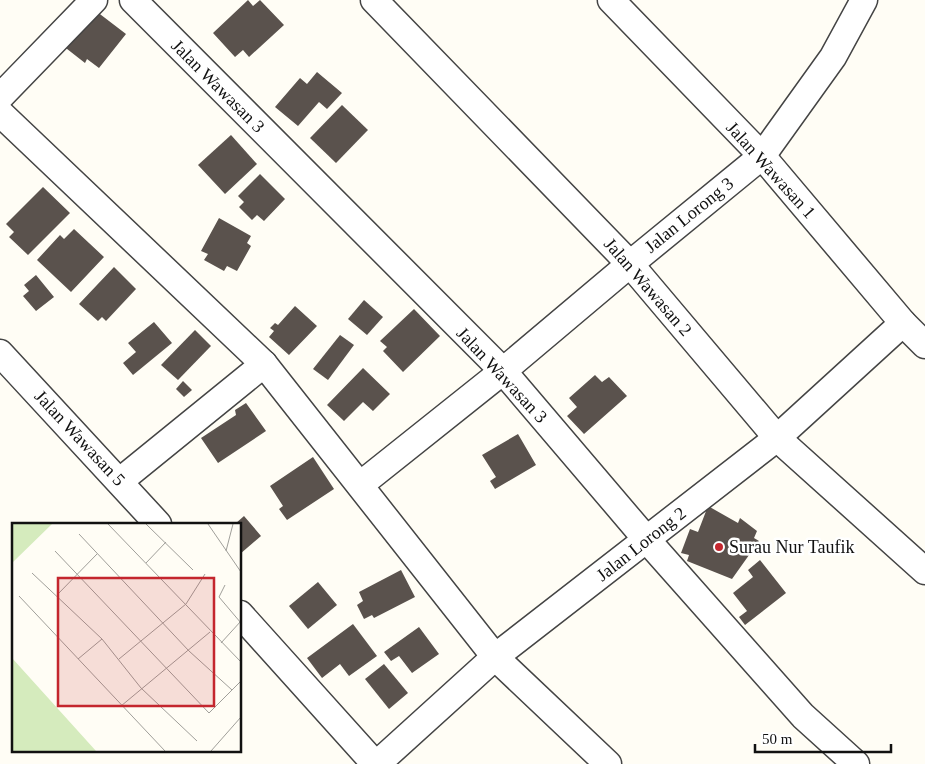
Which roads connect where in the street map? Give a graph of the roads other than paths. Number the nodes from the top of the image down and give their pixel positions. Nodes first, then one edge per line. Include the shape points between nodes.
1 (94, 0) edge
2 (133, 0) edge
3 (374, 0) edge
4 (611, 0) edge
5 (864, 0) edge
6 (0, 97) edge
7 (0, 113) edge
8 (762, 156) junction
9 (630, 264) junction
10 (903, 323) junction
11 (925, 345) edge
12 (0, 354) edge
13 (264, 364) junction
14 (503, 371) junction
15 (777, 438) junction
16 (120, 481) junction
17 (360, 485) junction
18 (157, 523) edge
19 (647, 540) junction
20 (925, 571) edge
21 (241, 615) edge
22 (494, 657) junction
23 (376, 764) edge
24 (608, 764) edge
25 (856, 764) edge

1 - 6 street
2 - 14 street, Jalan Wawasan 3
3 - 9 street, Jalan Wawasan 2
4 - 8 street, Jalan Wawasan 1
5 - 8 street, Jalan Lorong 3 via 833,57
7 - 13 street
8 - 9 street, Jalan Lorong 3
8 - 10 street, Jalan Wawasan 1
9 - 14 street, Jalan Lorong 3
9 - 15 street, Jalan Wawasan 2
10 - 11 street, Jalan Wawasan 1
10 - 15 street, Jalan Lorong 2
12 - 16 street, Jalan Wawasan 5
13 - 16 street
13 - 17 street
14 - 17 street, Jalan Lorong 3
14 - 19 street, Jalan Wawasan 3
15 - 19 street, Jalan Lorong 2
15 - 20 street, Jalan Wawasan 2
16 - 18 street, Jalan Wawasan 5
17 - 22 street
19 - 22 street, Jalan Lorong 2
19 - 25 street, Jalan Wawasan 3 via 803,716
21 - 23 street
22 - 23 street, Jalan Lorong 2
22 - 24 street

